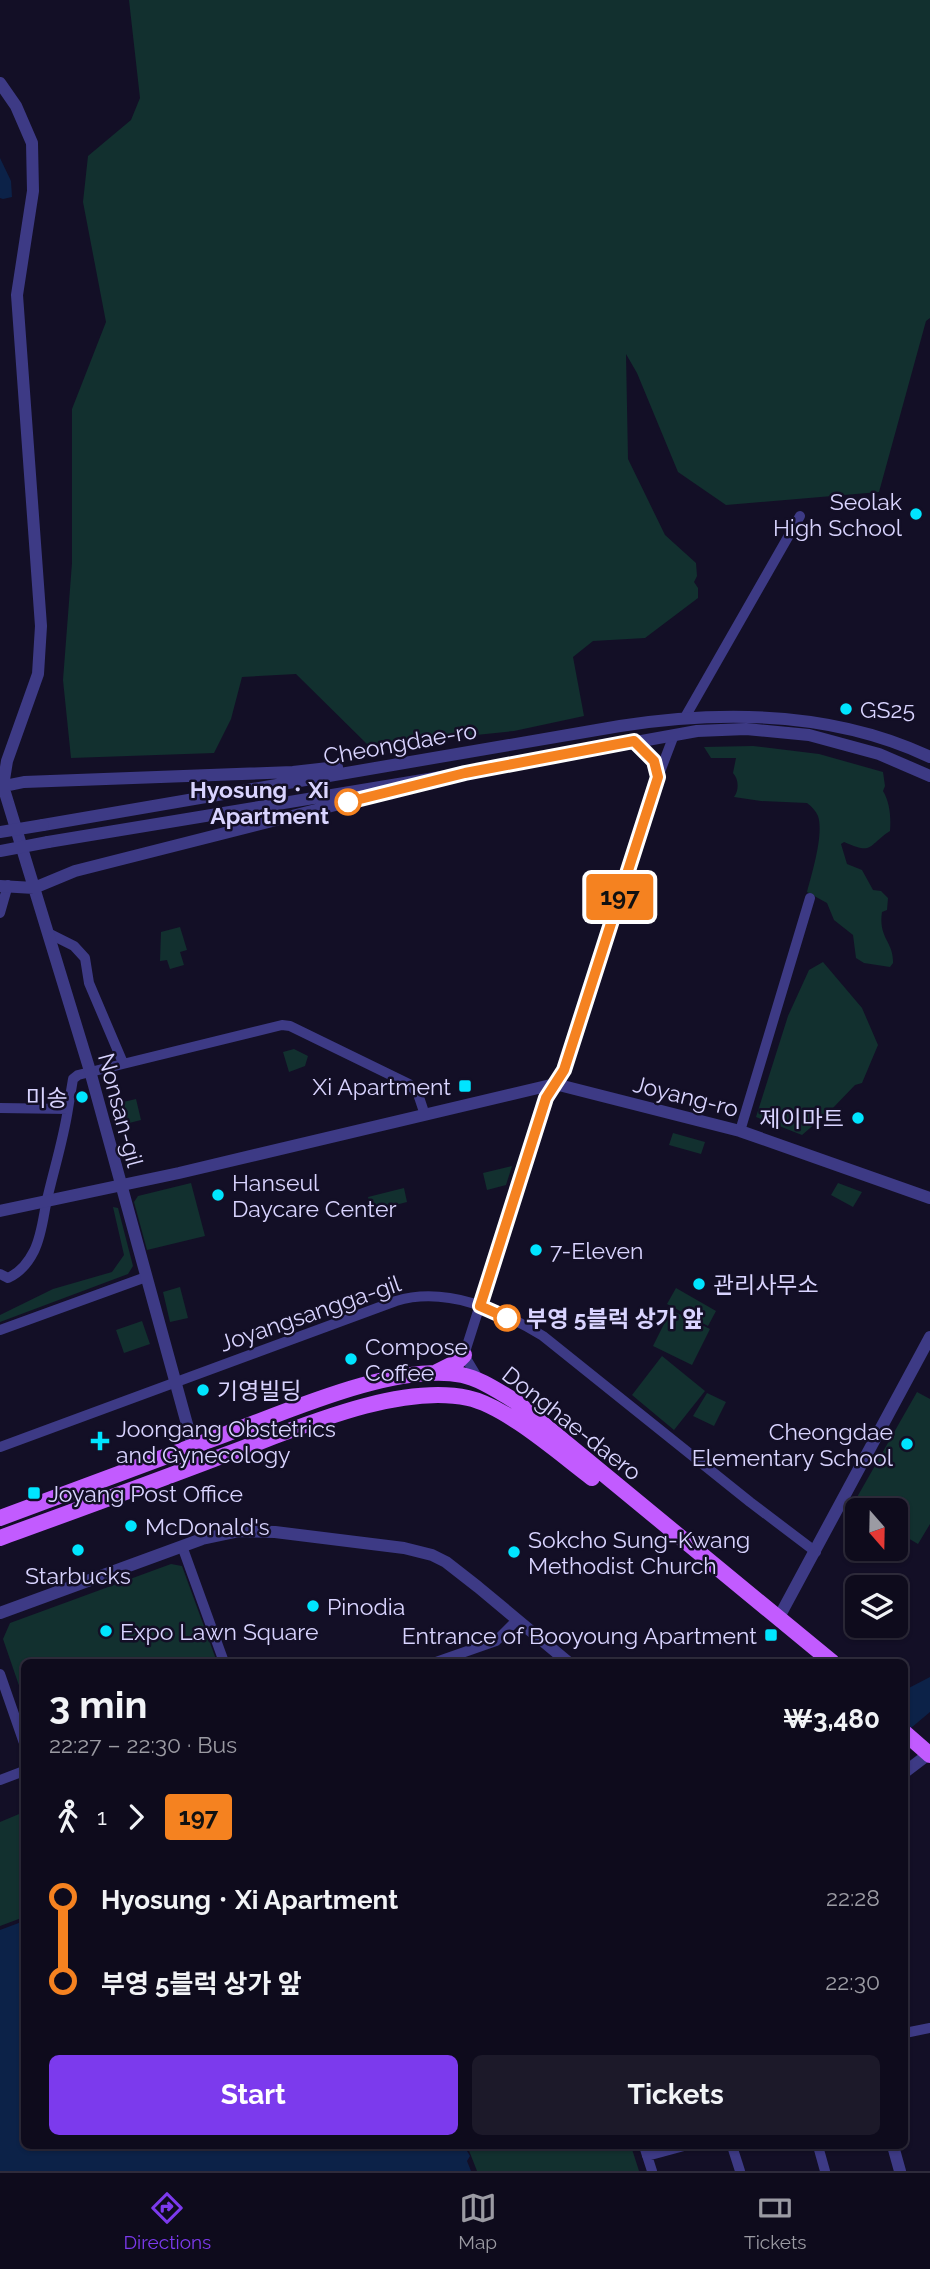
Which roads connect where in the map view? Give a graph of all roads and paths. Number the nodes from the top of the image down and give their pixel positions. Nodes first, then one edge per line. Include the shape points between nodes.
1 (0, 83) edge
2 (800, 516) dead end
3 (684, 719) junction
4 (858, 731) junction
5 (674, 735) junction
6 (634, 741) junction
7 (853, 746) junction
8 (459, 754) junction
9 (930, 757) edge
10 (465, 773) junction
11 (930, 776) edge
12 (658, 777) junction
13 (2, 787) edge
14 (0, 832) edge
15 (0, 850) edge
16 (4, 885) edge
17 (34, 888) junction
18 (810, 898) dead end
19 (0, 913) edge
20 (48, 933) junction
21 (123, 1063) junction
22 (90, 1071) junction
23 (555, 1084) junction
24 (0, 1108) edge
25 (68, 1109) junction
26 (425, 1115) junction
27 (740, 1131) junction
28 (120, 1186) junction
29 (930, 1198) edge
30 (47, 1202) junction
31 (0, 1212) edge
32 (0, 1274) edge
33 (146, 1276) junction
34 (480, 1306) junction
35 (0, 1330) edge
36 (930, 1338) edge
37 (464, 1355) junction
38 (431, 1374) junction
39 (175, 1382) junction
40 (480, 1382) junction
41 (192, 1446) junction
42 (0, 1447) edge
43 (0, 1518) edge
44 (0, 1538) edge
45 (183, 1546) junction
46 (816, 1552) junction
47 (0, 1613) edge
48 (517, 1620) junction
49 (775, 1623) junction
50 (223, 1659) edge
51 (445, 1659) edge
52 (564, 1659) edge
53 (814, 1659) edge
54 (828, 1659) edge
55 (0, 1674) edge
56 (4, 1696) edge
57 (908, 1724) edge
58 (21, 1736) edge
59 (922, 1744) edge
60 (908, 1767) edge
61 (21, 1772) edge
62 (0, 1780) edge
63 (930, 2028) edge
64 (908, 2032) edge
65 (733, 2149) edge
66 (819, 2149) edge
67 (894, 2149) edge
68 (645, 2151) edge
69 (652, 2171) edge
70 (740, 2171) edge
71 (825, 2171) edge
72 (900, 2171) edge

1 - 13 street via 32,143 33,191 17,295 41,626 38,674
2 - 3 street
3 - 4 street, Cheongdae-ro via 771,718
3 - 5 street
3 - 8 street, Cheongdae-ro
4 - 7 street
4 - 9 street, Cheongdae-ro
5 - 6 street, Cheongdae-ro
5 - 7 street, Cheongdae-ro via 772,730
5 - 12 street
6 - 10 street, Cheongdae-ro
6 - 12 street via 654,761
7 - 11 street, Cheongdae-ro
8 - 13 street via 297,772 24,782
8 - 14 street, Cheongdae-ro, bridge
10 - 15 street, Cheongdae-ro, bridge
10 - 17 street via 75,871
12 - 23 street via 564,1070
13 - 17 street, Nonsan-gil
16 - 17 street
16 - 19 street
17 - 20 street, Nonsan-gil
18 - 27 street
20 - 21 street via 74,946 85,958 89,983
20 - 22 street, Nonsan-gil
21 - 22 street
21 - 26 street via 286,1025 408,1084 418,1094
22 - 25 street via 74,1077
22 - 28 street, Nonsan-gil
23 - 26 street, Joyang-ro
23 - 27 street, Joyang-ro
23 - 34 street via 546,1098
24 - 25 street
25 - 30 street
26 - 28 street, Joyang-ro
27 - 29 street, Joyang-ro
28 - 30 street, Joyang-ro
28 - 33 street, Nonsan-gil
30 - 31 street, Joyang-ro
30 - 32 street via 34,1252 17,1274 8,1278
33 - 35 street
33 - 39 street, Nonsan-gil
34 - 37 street
34 - 39 street, Joyangsangga-gil via 444,1296 409,1297
34 - 46 street, Joyangsangga-gil via 525,1325 556,1345
36 - 46 street
37 - 38 main road
37 - 40 street
38 - 40 main road, Donghae-daero via 462,1375
38 - 41 main road, Donghae-daero via 368,1384
39 - 41 street, Nonsan-gil
39 - 42 street, Joyangsangga-gil
40 - 49 main road, Donghae-daero via 532,1415
41 - 43 main road, Donghae-daero
44 - 49 main road, Donghae-daero via 323,1420 391,1399 444,1394 495,1407
45 - 47 street
45 - 48 street via 221,1534 259,1531 417,1550 446,1562
45 - 50 street
46 - 49 street
48 - 51 street via 496,1641
48 - 52 street
49 - 53 main road, Donghae-daero
49 - 54 main road, Donghae-daero
55 - 56 street
56 - 58 street
57 - 59 main road
59 - 60 street
61 - 62 street
63 - 64 street
65 - 70 street
66 - 71 street
67 - 72 street
68 - 69 street

